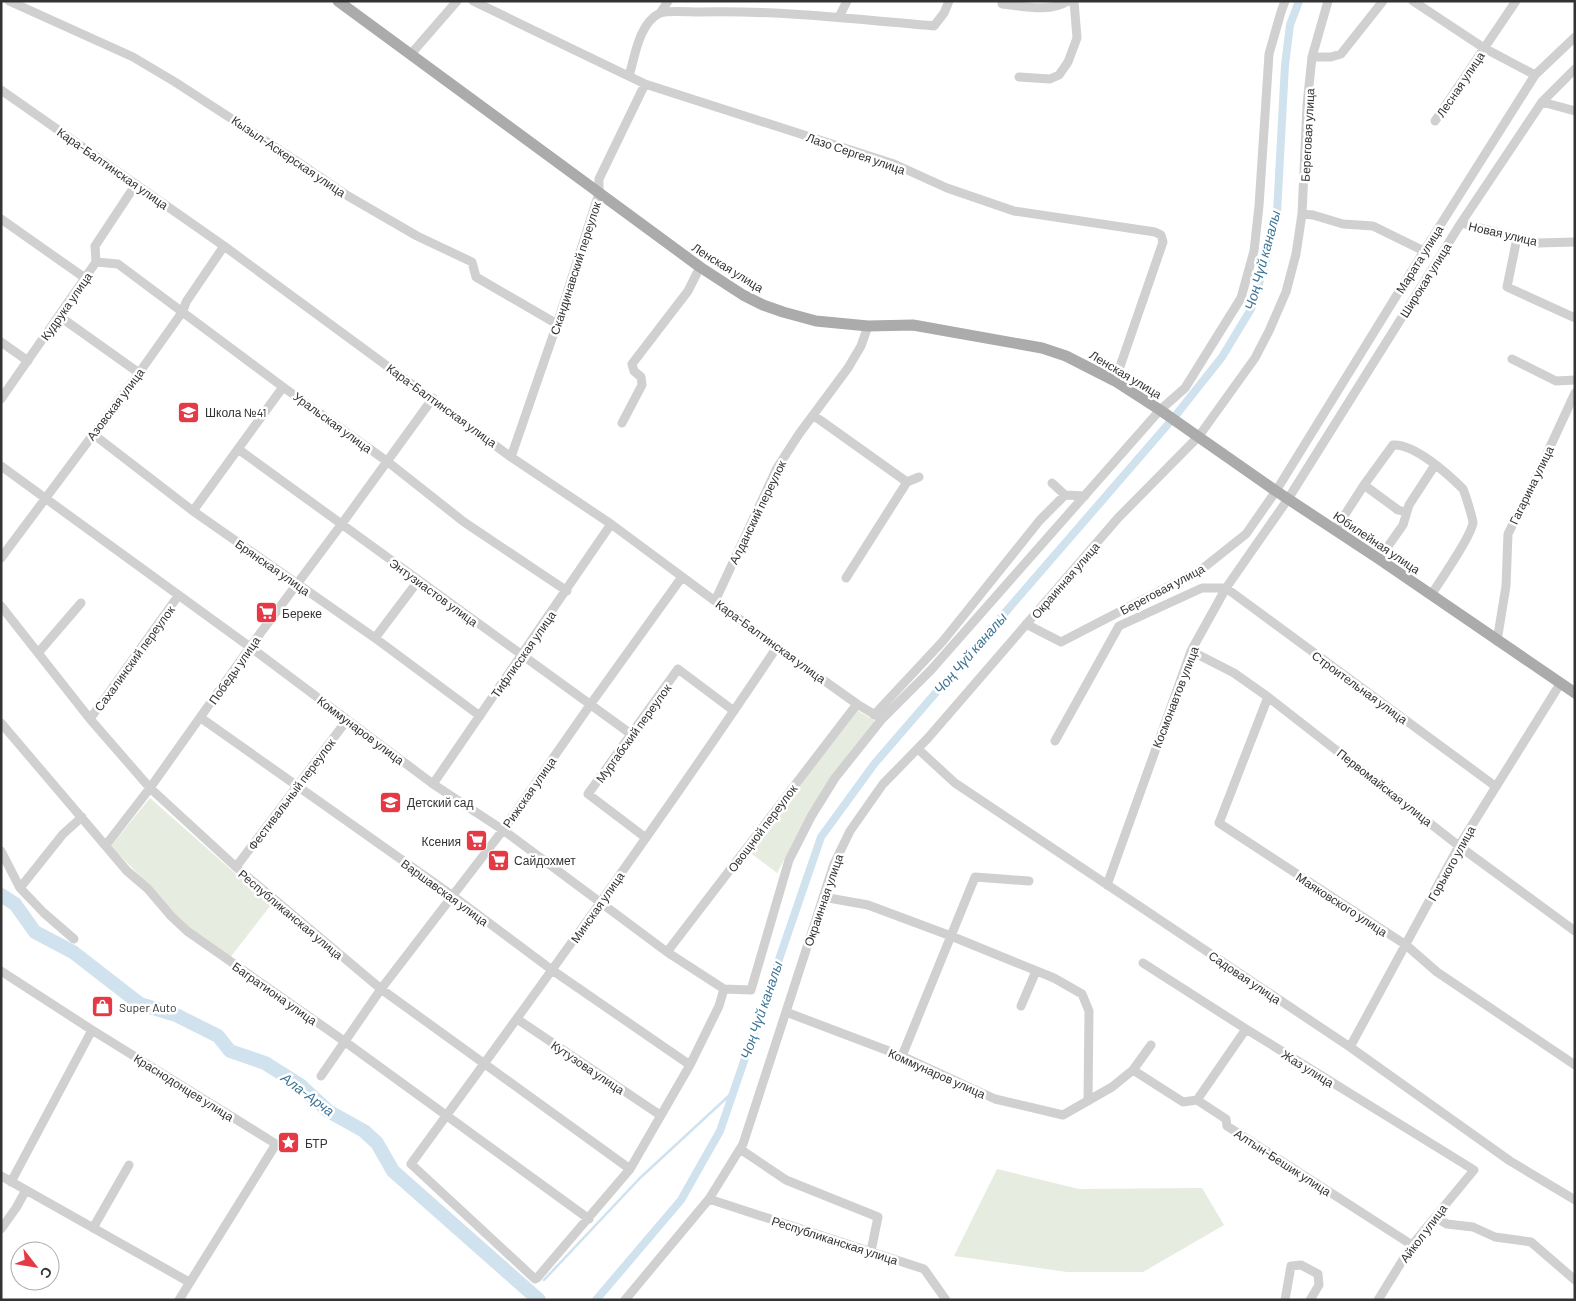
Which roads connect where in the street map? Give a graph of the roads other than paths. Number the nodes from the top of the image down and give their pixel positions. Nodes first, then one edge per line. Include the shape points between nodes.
1 (9, 1) edge
2 (338, 1) edge
3 (457, 1) edge
4 (473, 1) edge
5 (668, 1) edge
6 (847, 1) edge
7 (949, 1) edge
8 (1068, 1) edge
9 (1074, 1) edge
10 (1285, 1) edge
11 (1328, 1) edge
12 (1383, 1) edge
13 (1413, 1) edge
14 (1516, 1) edge
15 (1002, 4) dead end
16 (661, 12) junction
17 (839, 17) junction
18 (1575, 37) edge
19 (1484, 48) junction
20 (411, 54) junction
21 (1312, 57) junction
22 (1575, 69) edge
23 (1535, 75) junction
24 (629, 76) junction
25 (1019, 77) dead end
26 (646, 84) junction
27 (1, 90) edge
28 (1542, 102) junction
29 (1575, 111) edge
30 (1435, 121) dead end
31 (136, 184) junction
32 (599, 193) junction
33 (1302, 214) junction
34 (1, 219) edge
35 (1461, 224) junction
36 (1518, 238) junction
37 (1575, 242) edge
38 (224, 246) junction
39 (1424, 251) junction
40 (96, 262) junction
41 (700, 267) junction
42 (85, 278) junction
43 (183, 311) junction
44 (59, 316) junction
45 (1575, 318) edge
46 (557, 324) junction
47 (868, 326) junction
48 (1, 342) edge
49 (1512, 359) dead end
50 (28, 361) junction
51 (139, 373) junction
52 (1575, 380) edge
53 (1115, 381) junction
54 (283, 387) junction
55 (1575, 393) edge
56 (1, 398) edge
57 (433, 398) junction
58 (1162, 411) junction
59 (813, 415) junction
60 (622, 423) dead end
61 (93, 434) junction
62 (1197, 435) junction
63 (238, 449) junction
64 (512, 456) junction
65 (388, 462) junction
66 (1435, 465) junction
67 (1, 466) edge
68 (919, 477) dead end
69 (907, 482) junction
70 (1052, 483) dead end
71 (1364, 485) junction
72 (1276, 491) junction
73 (1065, 495) junction
74 (1085, 496) junction
75 (45, 497) junction
76 (1288, 499) junction
77 (193, 511) junction
78 (1406, 512) junction
79 (612, 524) junction
80 (342, 525) junction
81 (1335, 530) junction
82 (1, 558) edge
83 (1378, 559) junction
84 (682, 577) junction
85 (846, 578) dead end
86 (418, 581) junction
87 (297, 583) junction
88 (1226, 588) junction
89 (567, 591) junction
90 (1431, 595) junction
91 (178, 596) junction
92 (715, 601) junction
93 (81, 603) dead end
94 (1, 606) edge
95 (1026, 624) junction
96 (375, 638) junction
97 (1498, 641) junction
98 (777, 646) junction
99 (250, 647) junction
100 (1191, 651) junction
101 (38, 653) junction
102 (522, 656) junction
103 (1560, 684) junction
104 (1575, 693) edge
105 (1268, 697) junction
106 (857, 704) junction
107 (590, 705) junction
108 (734, 711) junction
109 (480, 716) junction
110 (878, 717) junction
111 (201, 718) junction
112 (90, 719) junction
113 (347, 720) junction
114 (1, 723) edge
115 (631, 734) junction
116 (1055, 741) dead end
117 (918, 749) junction
118 (433, 784) junction
119 (298, 786) junction
120 (1495, 786) junction
121 (150, 788) junction
122 (82, 816) junction
123 (503, 830) junction
124 (646, 838) junction
125 (106, 844) junction
126 (1459, 846) junction
127 (1, 851) edge
128 (236, 867) junction
129 (1030, 880) dead end
130 (1107, 885) junction
131 (20, 888) junction
132 (453, 896) junction
133 (824, 897) junction
134 (600, 902) junction
135 (1575, 931) edge
136 (951, 936) junction
137 (74, 939) dead end
138 (1406, 945) junction
139 (668, 952) junction
140 (1143, 963) dead end
141 (552, 970) junction
142 (1, 971) edge
143 (1036, 971) junction
144 (381, 989) junction
145 (724, 989) junction
146 (1021, 1006) dead end
147 (786, 1012) junction
148 (517, 1018) junction
149 (1246, 1029) junction
150 (92, 1030) junction
151 (344, 1041) junction
152 (1151, 1045) dead end
153 (1350, 1047) junction
154 (902, 1056) junction
155 (484, 1064) junction
156 (690, 1064) junction
157 (1575, 1065) edge
158 (1132, 1070) junction
159 (321, 1076) dead end
160 (1198, 1100) junction
161 (1088, 1101) junction
162 (660, 1115) junction
163 (446, 1116) junction
164 (740, 1148) junction
165 (129, 1165) dead end
166 (630, 1169) junction
167 (1474, 1170) joint
168 (1, 1176) edge
169 (11, 1182) junction
170 (26, 1190) junction
171 (1573, 1195) edge
172 (709, 1199) junction
173 (1435, 1216) junction
174 (589, 1218) junction
175 (94, 1228) junction
176 (1, 1230) edge
177 (1412, 1245) junction
178 (871, 1252) junction
179 (1575, 1280) edge
180 (189, 1282) junction
181 (179, 1300) edge
182 (625, 1300) edge
183 (946, 1300) edge
184 (1285, 1300) edge
185 (1310, 1300) edge
186 (1378, 1300) edge

1 - 46 street, Кызыл-Аскерская улица via 133,57 348,196 417,236 472,262 476,277
2 - 20 main road, Ленская улица
3 - 20 street
4 - 24 street, Лазо Сергея улица
5 - 16 street
6 - 17 street
7 - 17 street via 934,26
8 - 15 street via 1047,8
9 - 25 street via 1076,38 1068,62 1059,75 1050,79
10 - 58 street via 1269,54 1254,251 1241,298 1184,388
11 - 21 street, Береговая улица
12 - 21 street via 1341,54
13 - 19 street
14 - 19 street, Лесная улица
16 - 17 street via 727,11
16 - 24 street via 648,22 642,34
18 - 23 street, Марата улица
19 - 23 street
19 - 30 street, Лесная улица
20 - 32 main road, Ленская улица
21 - 33 street, Береговая улица
22 - 28 street, Широкая улица
23 - 39 street, Марата улица
24 - 26 street, Лазо Сергея улица
26 - 32 street, Скандинавский переулок via 599,178
26 - 53 street, Лазо Сергея улица via 894,164 947,188 1014,211 1161,235 1163,242
27 - 31 street, Кара-Балтинская улица
28 - 29 street
28 - 35 street, Широкая улица
31 - 38 street, Кара-Балтинская улица
31 - 40 street, Кудрука улица via 95,246
32 - 41 main road, Ленская улица
32 - 46 street, Скандинавский переулок
33 - 39 street via 1343,224 1373,226
33 - 62 street, Береговая улица via 1286,292 1269,331 1255,358
34 - 42 street
35 - 36 street, Новая улица
35 - 76 street, Широкая улица
36 - 37 street, Новая улица via 1538,243
36 - 45 street via 1507,286
38 - 43 street, Азовская улица
38 - 57 street, Кара-Балтинская улица
39 - 72 street, Марата улица
40 - 42 street, Кудрука улица
40 - 43 street, Уральская улица via 118,264
41 - 47 main road, Ленская улица via 743,295 783,312 816,321
41 - 60 street via 688,291 632,364 641,377 642,385
42 - 44 street, Кудрука улица
43 - 51 street, Азовская улица
43 - 54 street, Уральская улица
44 - 50 street, Кудрука улица
44 - 51 street
46 - 64 street, Скандинавский переулок
47 - 53 main road, Ленская улица via 913,325 1042,348 1066,356
47 - 59 street, Алданский переулок via 848,368
48 - 50 street
49 - 52 street via 1556,381
50 - 56 street, Кудрука улица
51 - 61 street, Азовская улица
53 - 58 main road, Ленская улица
54 - 63 street
54 - 65 street, Уральская улица
55 - 97 street, Гагарина улица via 1508,534 1506,586
57 - 64 street, Кара-Балтинская улица
57 - 65 street, Победы улица
58 - 62 main road, Юбилейная улица
58 - 74 street
59 - 69 street
59 - 92 street, Алданский переулок via 777,468
61 - 75 street, Азовская улица
61 - 77 street, Брянская улица
62 - 72 main road, Юбилейная улица
62 - 95 street, Окраинная улица via 1118,518
63 - 77 street
63 - 80 street, Энтузиастов улица
64 - 79 street, Кара-Балтинская улица
65 - 80 street, Победы улица
65 - 89 street, Уральская улица via 464,522
66 - 71 street via 1402,445 1393,445
66 - 78 street
66 - 90 street via 1463,489 1473,523 1466,540
67 - 75 street, Коммунаров улица
68 - 69 street
69 - 85 street
70 - 73 street
71 - 78 street via 1398,510
71 - 81 street
72 - 76 main road, Юбилейная улица
72 - 95 street, Береговая улица via 1246,534 1202,569 1061,642
73 - 74 street
73 - 110 street via 1040,520 943,642
74 - 110 street via 931,670
75 - 82 street, Азовская улица
75 - 91 street, Коммунаров улица
76 - 81 main road, Юбилейная улица
76 - 88 street, Космонавтов улица
77 - 87 street, Брянская улица
78 - 83 street via 1403,525
79 - 84 street, Кара-Балтинская улица
79 - 89 street, Тифлисская улица
80 - 86 street, Энтузиастов улица
80 - 87 street, Победы улица
81 - 83 main road, Юбилейная улица
83 - 90 main road, Юбилейная улица
84 - 92 street, Кара-Балтинская улица
84 - 107 street, Рижская улица
86 - 96 street
86 - 102 street, Энтузиастов улица
87 - 96 street, Брянская улица
87 - 99 street, Победы улица
88 - 100 street, Космонавтов улица
88 - 116 street, Береговая улица via 1202,588 1119,626
88 - 120 street, Строительная улица
89 - 102 street, Тифлисская улица
90 - 97 main road, Юбилейная улица
91 - 99 street, Коммунаров улица
91 - 112 street, Сахалинский переулок
92 - 98 street, Кара-Балтинская улица
93 - 101 street
94 - 101 street, Республиканская улица
95 - 117 street, Окраинная улица
96 - 109 street, Брянская улица
97 - 103 main road, Юбилейная улица
98 - 106 street, Кара-Балтинская улица
98 - 108 street, Минская улица
99 - 111 street, Победы улица
99 - 113 street, Коммунаров улица
100 - 105 street, Первомайская улица via 1234,673
100 - 130 street, Космонавтов улица
101 - 112 street, Республиканская улица
102 - 107 street, Энтузиастов улица
102 - 109 street, Тифлисская улица
103 - 104 main road, Юбилейная улица
103 - 120 street, Горького улица
105 - 126 street, Первомайская улица
105 - 138 street, Маяковского улица via 1219,823
106 - 110 street, Кара-Балтинская улица
106 - 139 street, Овощной переулок
107 - 115 street, Энтузиастов улица
107 - 123 street, Рижская улица
108 - 115 street, Мургабский переулок via 678,669
108 - 124 street, Минская улица
109 - 118 street, Тифлисская улица
110 - 145 street via 812,814 789,860 751,990
111 - 119 street, Варшавская улица
111 - 121 street, Победы улица
112 - 121 street, Республиканская улица
113 - 118 street, Коммунаров улица
113 - 119 street, Фестивальный переулок
114 - 122 street, Багратиона улица
115 - 124 street, Мургабский переулок via 588,794
117 - 130 street, Садовая улица via 955,783
117 - 133 street, Окраинная улица via 883,784 850,831 834,864
118 - 123 street, Коммунаров улица
119 - 128 street, Фестивальный переулок
119 - 132 street, Варшавская улица
120 - 126 street, Горького улица
121 - 125 street, Победы улица
121 - 128 street, Республиканская улица
122 - 125 street, Багратиона улица
122 - 131 street via 63,834
123 - 132 street, Рижская улица
123 - 134 street, Коммунаров улица
124 - 134 street, Минская улица
125 - 151 street, Багратиона улица via 187,931
126 - 135 street, Первомайская улица
126 - 138 street, Горького улица
127 - 131 street
128 - 144 street, Республиканская улица
129 - 136 street via 975,877
130 - 153 street, Садовая улица
131 - 137 street
132 - 141 street, Варшавская улица
132 - 144 street, Рижская улица
133 - 136 street via 868,905
133 - 147 street, Окраинная улица
134 - 139 street, Коммунаров улица
134 - 141 street, Минская улица
136 - 143 street
136 - 154 street
138 - 153 street, Горького улица
138 - 157 street, Маяковского улица via 1437,972
139 - 145 street, Коммунаров улица
140 - 149 street, Жаз улица
141 - 148 street, Минская улица
141 - 156 street, Варшавская улица
142 - 150 street, Краснодонцев улица
143 - 146 street
143 - 161 street via 1082,994 1089,1011
144 - 151 street, Рижская улица
144 - 155 street, Республиканская улица
145 - 156 street
147 - 154 street, Коммунаров улица
147 - 164 street, Окраинная улица
148 - 155 street, Минская улица
148 - 162 street, Кутузова улица
149 - 160 street
149 - 167 street, Жаз улица
150 - 169 street
150 - 180 street, Краснодонцев улица via 276,1144
151 - 159 street, Рижская улица
151 - 163 street, Багратиона улица
152 - 158 street
153 - 171 street, Садовая улица via 1510,1161
154 - 161 street, Коммунаров улица via 995,1099 1063,1116
155 - 163 street, Минская улица
155 - 166 street, Республиканская улица
156 - 162 street
158 - 160 street, Алтын-Бешик улица via 1183,1102
158 - 161 street
160 - 177 street, Алтын-Бешик улица via 1226,1119 1227,1126
162 - 166 street
163 - 174 street, Багратиона улица
163 - 174 street, Минская улица via 411,1164 535,1279
164 - 172 street, Окраинная улица
164 - 178 street via 786,1180 878,1217
165 - 175 street
166 - 174 street
167 - 173 street, Айкол улица
168 - 169 street
169 - 170 street
170 - 175 street
170 - 176 street
172 - 178 street, Республиканская улица
172 - 182 street, Окраинная улица
173 - 177 street, Айкол улица
173 - 179 street via 1447,1224 1473,1226 1495,1238 1531,1242
175 - 180 street
177 - 186 street, Айкол улица
178 - 183 street, Республиканская улица via 924,1268
180 - 181 street
184 - 185 street via 1290,1266 1301,1265 1318,1274 1320,1285

